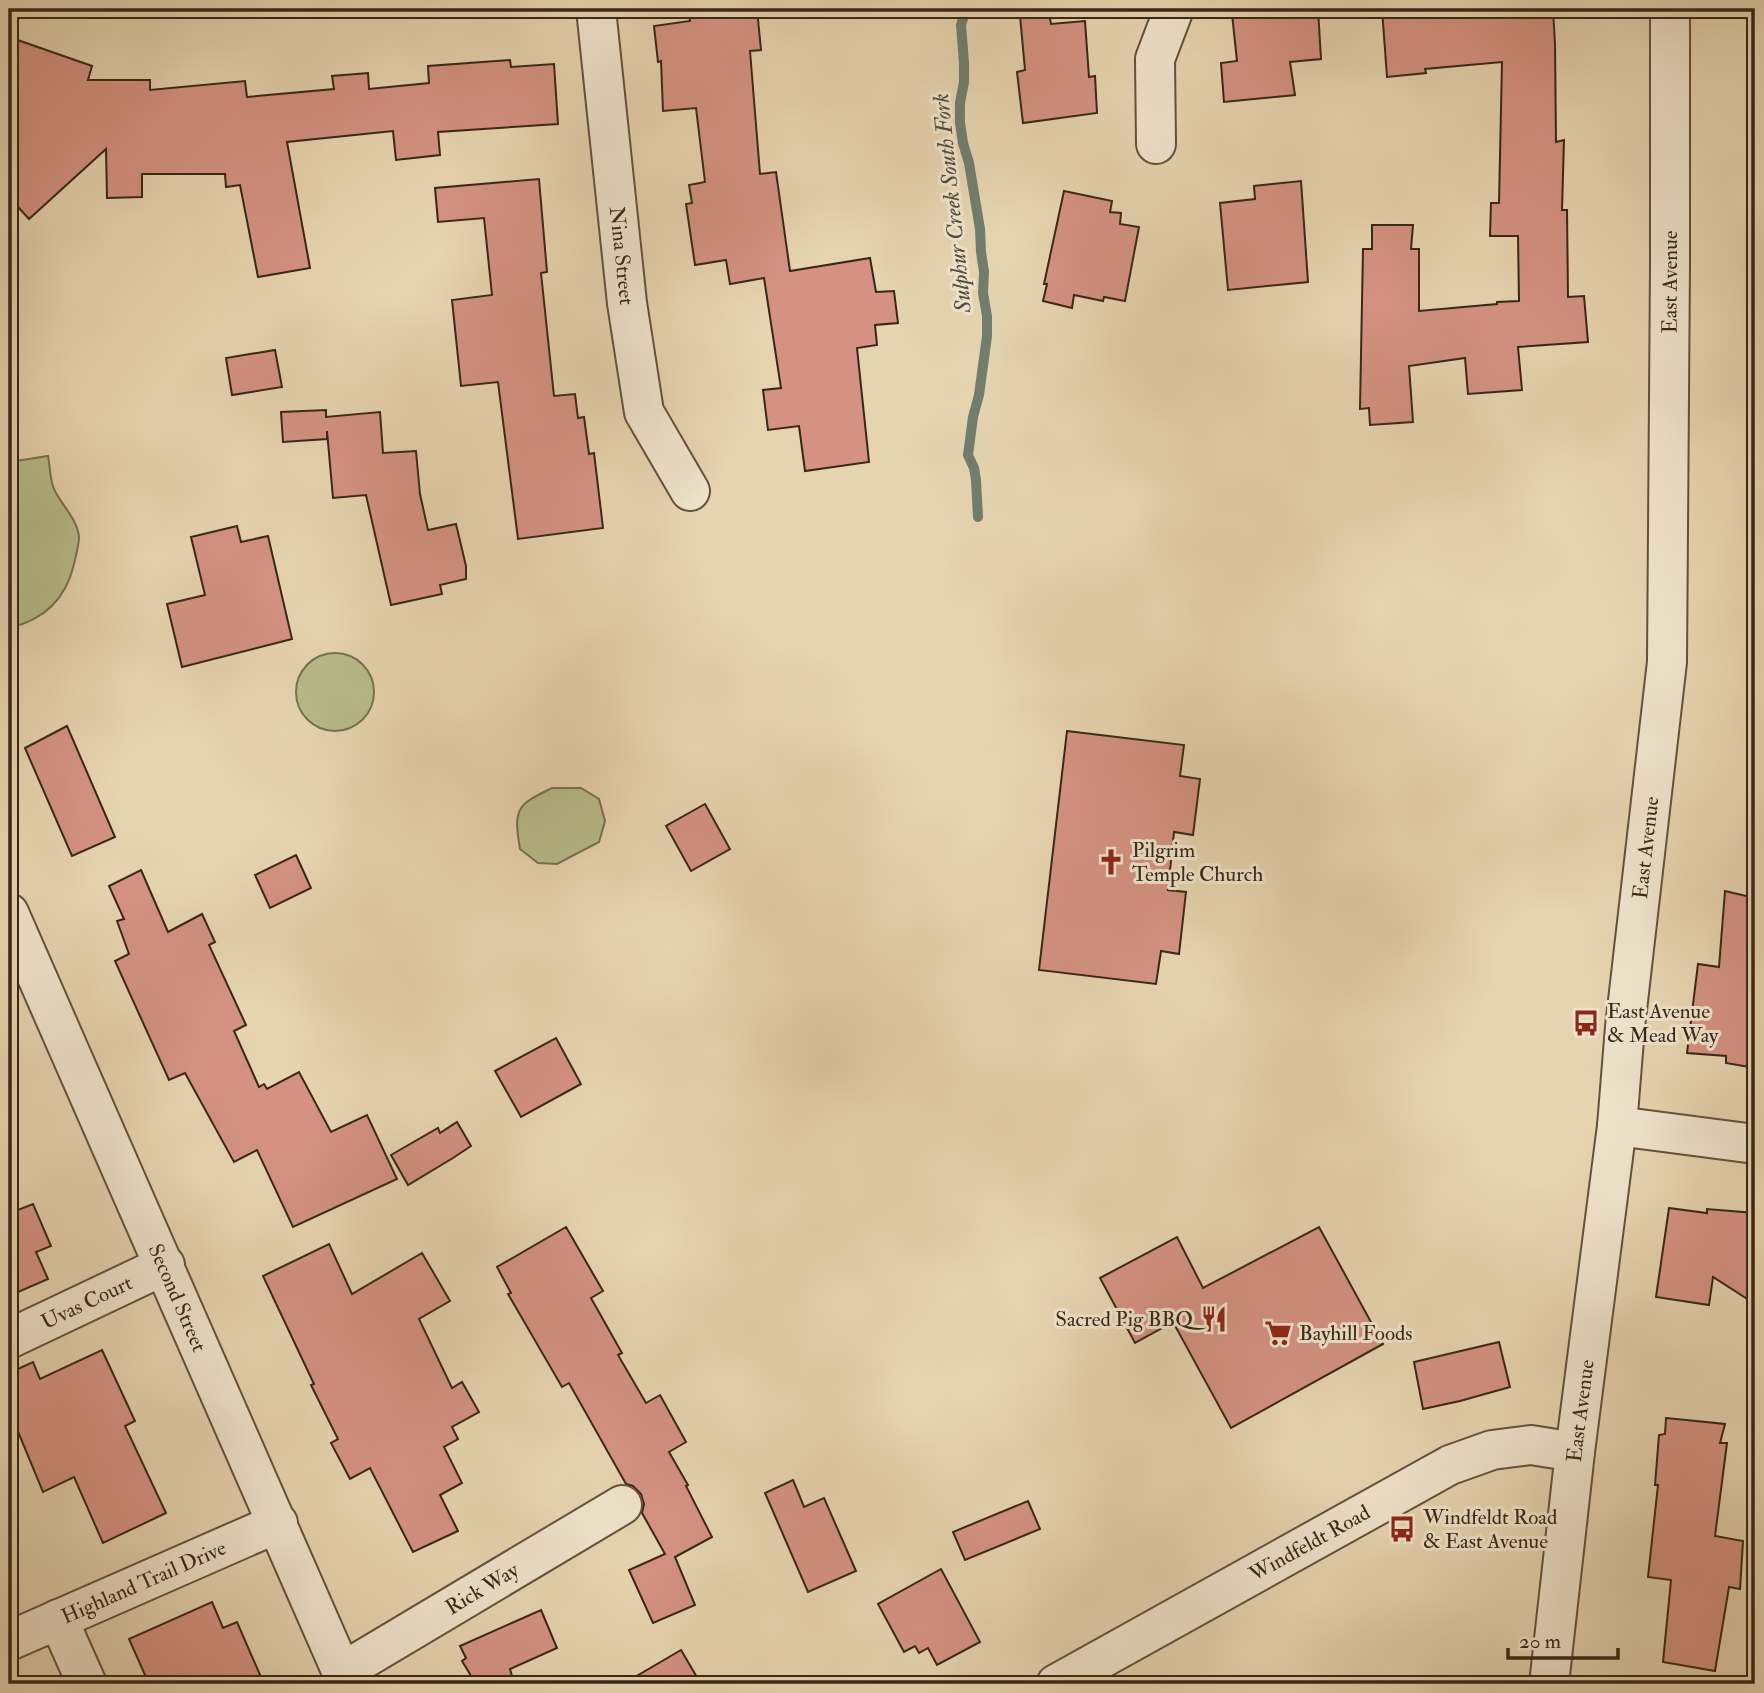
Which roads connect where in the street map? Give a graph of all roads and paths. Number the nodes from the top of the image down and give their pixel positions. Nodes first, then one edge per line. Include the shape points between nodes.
1 (596, 9) edge
2 (1174, 9) edge
3 (1670, 9) edge
4 (1156, 144) dead end
5 (690, 491) dead end
6 (9, 912) edge
7 (1616, 1126) junction
8 (1755, 1144) edge
9 (164, 1265) junction
10 (9, 1339) edge
11 (1576, 1452) junction
12 (622, 1505) dead end
13 (278, 1524) junction
14 (58, 1619) junction
15 (9, 1641) edge
16 (345, 1678) edge
17 (87, 1684) edge
18 (1056, 1684) edge
19 (1549, 1684) edge

1 - 5 street, Nina Street via 627,303 644,412
2 - 4 street via 1155,59
3 - 7 street, East Avenue via 1667,662
6 - 9 street, Second Street
7 - 8 street
7 - 11 street, East Avenue
9 - 10 street, Uvas Court
9 - 13 street, Second Street
11 - 18 street, Windfeldt Road via 1531,1445 1492,1450 1450,1465
11 - 19 street, East Avenue
12 - 16 street, Rick Way
13 - 14 street, Highland Trail Drive
13 - 16 street, Second Street
14 - 15 street, Highland Trail Drive
14 - 17 street

